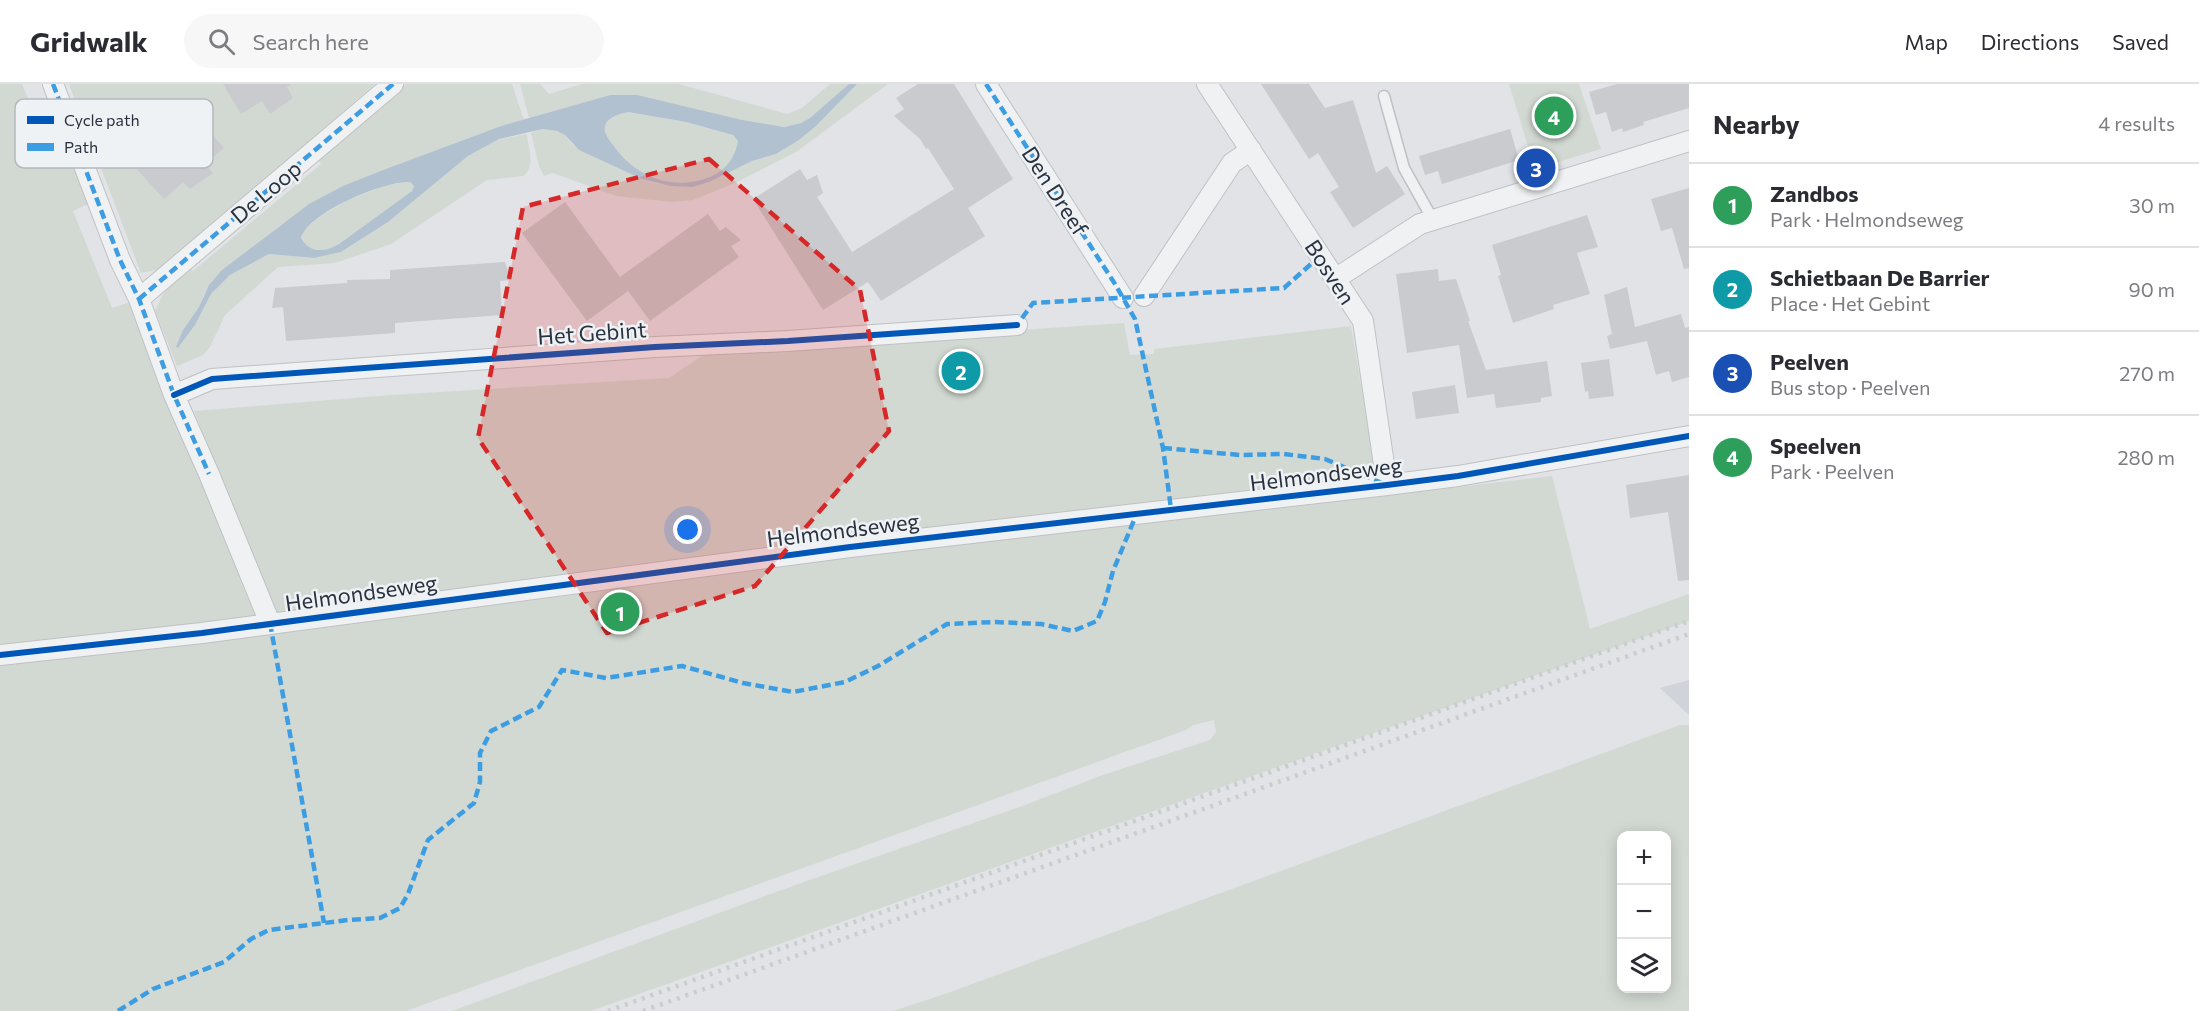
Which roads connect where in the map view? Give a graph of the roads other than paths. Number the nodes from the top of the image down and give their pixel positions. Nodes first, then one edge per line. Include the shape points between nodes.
1 (54, 84) edge
2 (393, 84) edge
3 (986, 84) edge
4 (1207, 84) edge
5 (1384, 96) dead end
6 (60, 99) edge
7 (1689, 141) edge
8 (1251, 150) junction
9 (86, 168) edge
10 (1432, 220) junction
11 (1335, 279) junction
12 (1144, 296) dead end
13 (1123, 298) dead end
14 (139, 299) junction
15 (1017, 325) dead end
16 (174, 395) junction
17 (1689, 436) edge
18 (1387, 486) junction
19 (270, 623) junction
20 (0, 655) edge

1 - 6 street, Helmondseweg
2 - 14 street, De Loop
3 - 13 street, Den Dreef
4 - 8 street, Bosven
5 - 10 lane via 1404,168
7 - 10 street
8 - 11 street, Bosven
8 - 12 street via 1232,162
9 - 14 street, Helmondseweg
10 - 11 street
11 - 18 street, Bosven via 1363,321
14 - 16 street, Helmondseweg
15 - 16 street, Het Gebint via 212,379
16 - 19 street, Helmondseweg
17 - 18 street, Helmondseweg
18 - 19 street, Helmondseweg via 850,547
19 - 20 street, Helmondseweg

